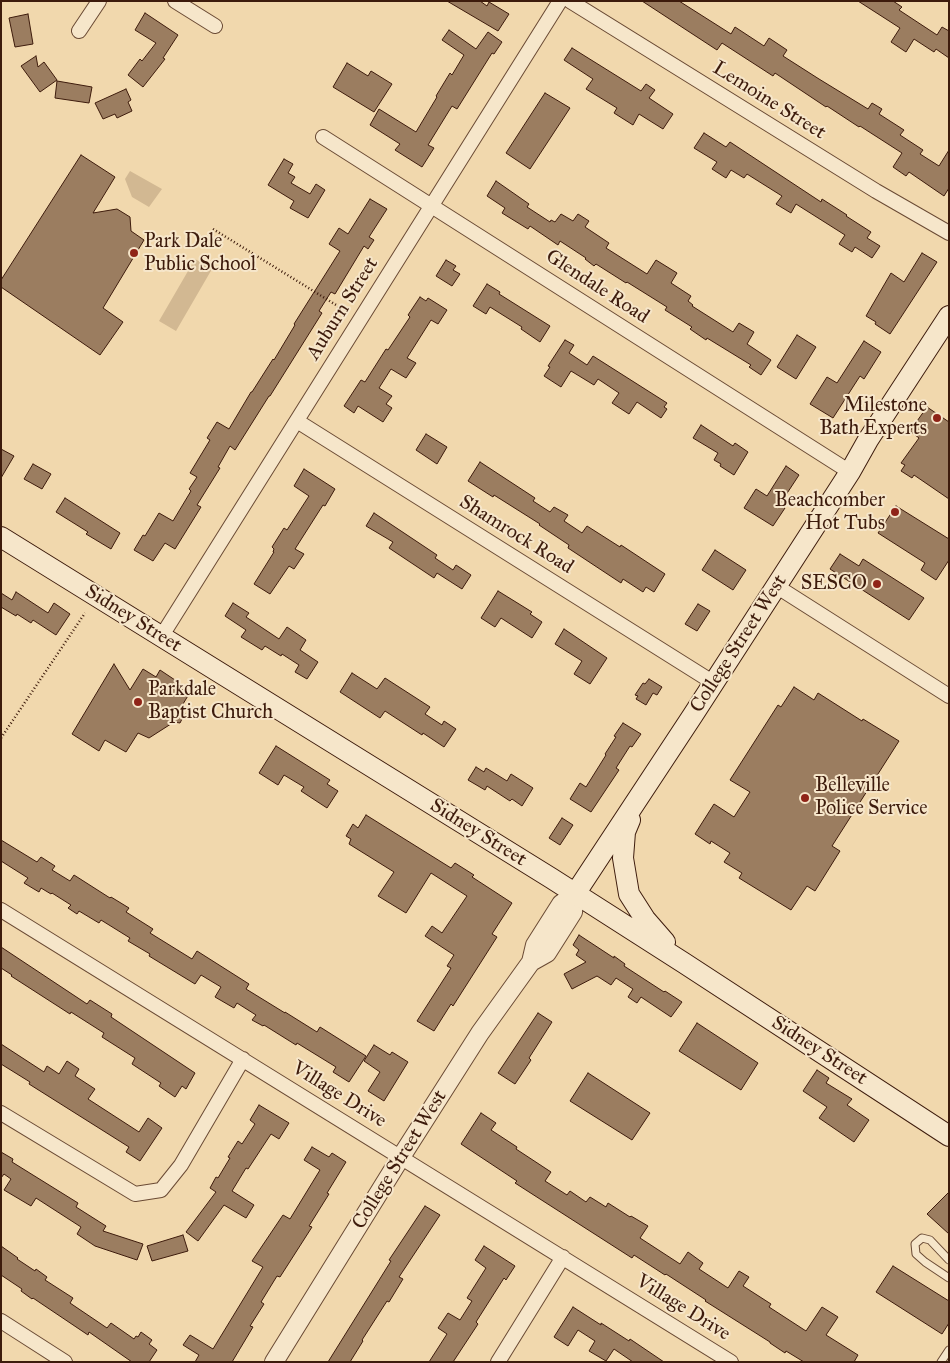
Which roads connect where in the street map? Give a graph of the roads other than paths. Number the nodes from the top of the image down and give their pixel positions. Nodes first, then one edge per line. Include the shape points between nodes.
1 (99, 1) edge
2 (175, 1) edge
3 (560, 1) edge
4 (570, 1) edge
5 (215, 26) dead end
6 (80, 31) dead end
7 (323, 137) dead end
8 (432, 205) junction
9 (949, 233) edge
10 (949, 316) edge
11 (297, 421) junction
12 (850, 472) junction
13 (1, 537) edge
14 (776, 586) junction
15 (161, 637) junction
16 (714, 683) junction
17 (949, 696) edge
18 (637, 802) junction
19 (575, 894) junction
20 (1, 910) edge
21 (684, 963) junction
22 (243, 1059) junction
23 (1, 1113) edge
24 (949, 1136) edge
25 (400, 1157) junction
26 (563, 1258) junction
27 (949, 1260) edge
28 (949, 1278) edge
29 (1, 1320) edge
30 (949, 1350) edge
31 (65, 1362) edge
32 (274, 1362) edge
33 (498, 1362) edge
34 (731, 1362) edge
35 (941, 1362) edge

1 - 6 street
2 - 5 street
3 - 8 street, Auburn Street
4 - 9 street, Lemoine Street
7 - 8 street, Glendale Road
8 - 11 street, Auburn Street
8 - 12 street, Glendale Road
10 - 12 main road, College Street West
11 - 15 street, Auburn Street
11 - 16 street, Shamrock Road
12 - 14 main road, College Street West
13 - 15 main road, Sidney Street
14 - 16 main road, College Street West
14 - 17 street
15 - 19 main road, Sidney Street
16 - 18 main road, College Street West
18 - 19 main road, College Street West
18 - 21 main road via 625,832 623,858 630,894 645,920
19 - 21 main road, Sidney Street
19 - 25 street, College Street West via 561,904 535,945 532,962 480,1033
20 - 22 street, Village Drive
21 - 24 main road, Sidney Street
22 - 23 street via 181,1165 161,1190 135,1194
22 - 25 street, Village Drive
25 - 26 street, Village Drive
25 - 32 street, College Street West
26 - 33 street
26 - 34 street, Village Drive
27 - 28 lane via 930,1240 922,1238 915,1244 916,1254
29 - 31 street
30 - 35 lane

